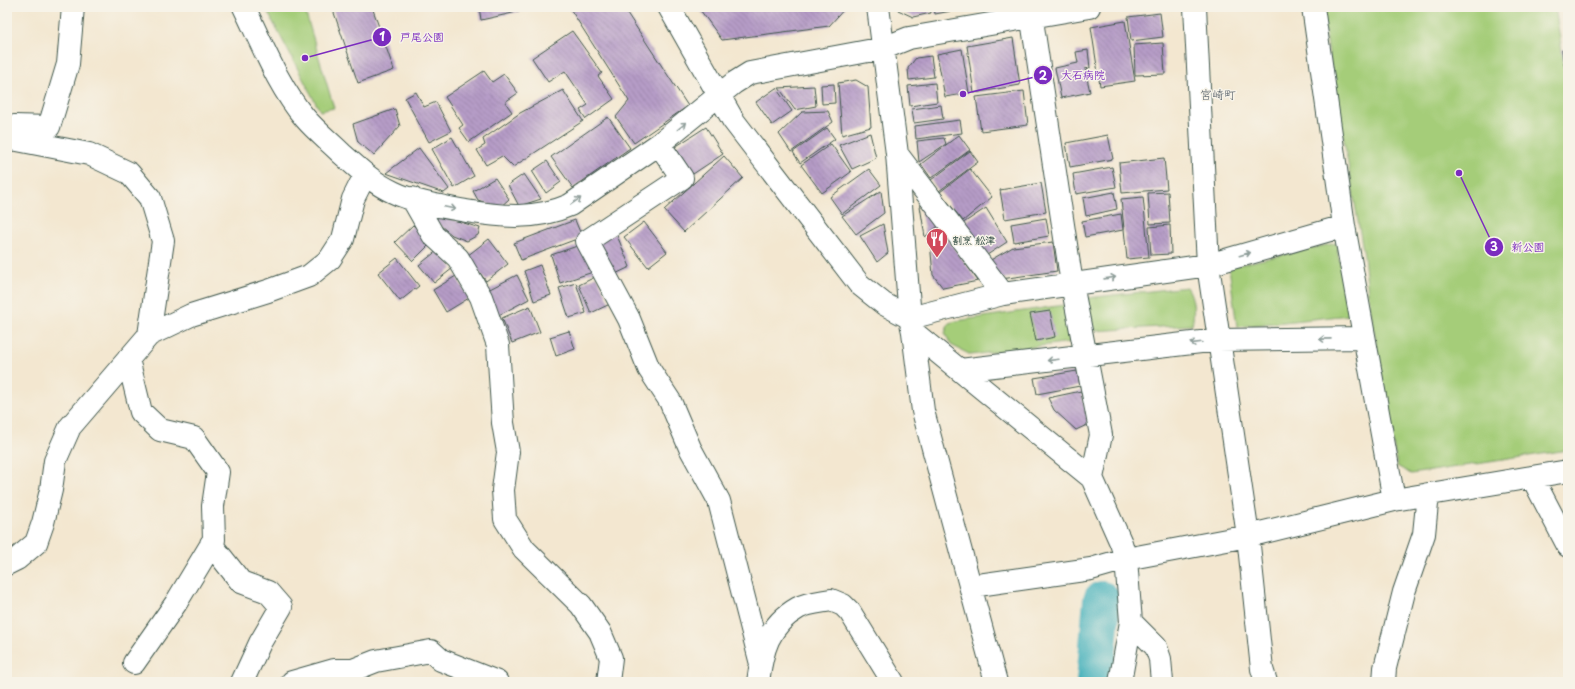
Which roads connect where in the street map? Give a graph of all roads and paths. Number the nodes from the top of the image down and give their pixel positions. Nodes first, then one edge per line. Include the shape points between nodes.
1 (73, 7) edge
2 (244, 7) edge
3 (669, 7) edge
4 (878, 7) edge
5 (1089, 7) edge
6 (1195, 7) edge
7 (1313, 7) edge
8 (1031, 12) edge
9 (884, 48) junction
10 (720, 96) junction
11 (9, 139) edge
12 (659, 144) junction
13 (897, 154) junction
14 (365, 175) junction
15 (412, 198) junction
16 (1344, 226) junction
17 (1208, 265) junction
18 (1072, 284) junction
19 (1003, 294) junction
20 (911, 325) junction
21 (149, 335) junction
22 (1364, 338) junction
23 (1218, 340) junction
24 (1084, 356) junction
25 (128, 359) junction
26 (960, 370) junction
27 (1568, 470) edge
28 (1532, 477) junction
29 (1092, 478) junction
30 (1428, 494) junction
31 (1394, 500) junction
32 (1248, 536) junction
33 (211, 544) junction
34 (1568, 546) edge
35 (1126, 559) junction
36 (7, 564) edge
37 (971, 586) junction
38 (1131, 622) junction
39 (134, 663) dead end
40 (759, 673) edge
41 (242, 682) edge
42 (292, 682) edge
43 (497, 682) edge
44 (608, 682) edge
45 (893, 682) edge
46 (996, 682) edge
47 (1120, 682) edge
48 (1162, 682) edge
49 (1266, 682) edge
50 (1384, 682) edge

1 - 11 street via 68,64 49,127 14,126
2 - 14 street via 281,83 305,118
3 - 10 street
4 - 9 street
5 - 8 street
6 - 17 street
7 - 16 street
8 - 9 street via 909,38
8 - 18 street
9 - 10 street via 750,73
9 - 13 street
12 -> 10 street
10 - 20 street via 733,120 859,284
11 - 21 street via 89,154 129,173 150,198 163,241
15 -> 12 street via 456,209 509,216 532,216 553,212 570,205
12 - 40 street via 682,178 587,241 628,319 649,369 670,400 690,448 719,501
13 - 19 street
13 - 20 street
14 - 15 street via 393,193
14 - 21 street via 353,199 343,239 330,259 309,276 268,292 191,315
15 - 44 street via 433,234 458,258 477,291 498,345 503,423 508,452 503,490 505,519 524,549 581,605 600,632 611,658
17 -> 16 street
16 - 22 street
18 -> 17 street
17 - 23 street
18 - 19 street
18 - 24 street
19 - 20 street
20 - 26 street
20 - 37 street via 923,411
21 - 25 street
22 -> 23 street
22 - 31 street
23 -> 24 street
23 - 32 street
24 -> 26 street
24 - 29 street via 1101,435
25 - 33 street via 141,412 160,430 194,438 218,472 213,506 214,540
25 - 36 street via 70,427 55,461 51,490 36,543
26 - 29 street
27 - 28 street
28 - 30 street
28 - 34 street
29 - 35 street
30 - 31 street
30 - 50 street via 1424,534 1404,592 1385,668
31 - 32 street
32 - 35 street
32 - 49 street via 1262,669
33 - 39 street via 176,603
33 - 41 street via 241,582 268,592 281,606
35 - 37 street via 1091,569
35 - 38 street
37 - 46 street
38 - 47 street
38 - 48 street via 1156,646
40 - 45 street via 766,640 779,623 799,608 831,600 843,605 850,612
42 - 43 street via 334,670 353,670 376,660 431,651 441,660

